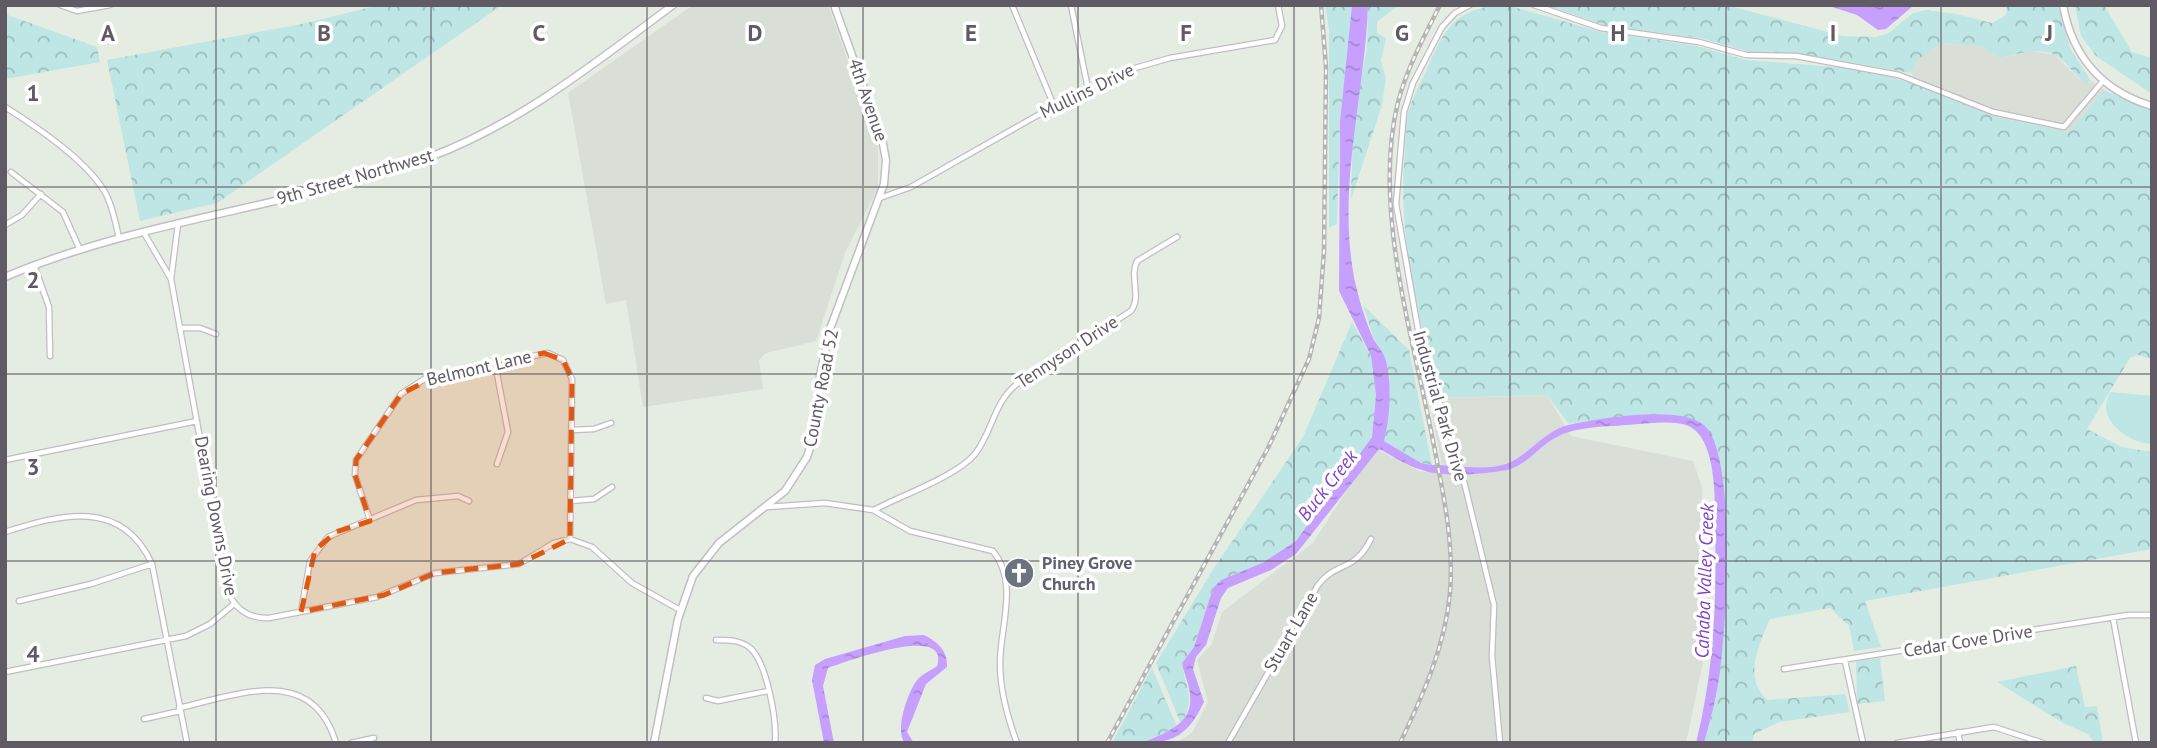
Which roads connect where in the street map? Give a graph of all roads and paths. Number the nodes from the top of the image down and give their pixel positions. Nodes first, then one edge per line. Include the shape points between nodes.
1 (60, 5) edge
2 (110, 5) edge
3 (673, 5) edge
4 (834, 5) edge
5 (1012, 5) edge
6 (1071, 5) edge
7 (1279, 5) edge
8 (1470, 5) edge
9 (1534, 5) edge
10 (2063, 5) edge
11 (1284, 37) dead end
12 (1278, 38) junction
13 (2103, 82) junction
14 (1088, 89) junction
15 (1054, 106) junction
16 (2152, 106) edge
17 (5, 107) edge
18 (11, 172) dead end
19 (41, 194) junction
20 (880, 198) junction
21 (178, 224) junction
22 (5, 225) edge
23 (144, 233) junction
24 (1177, 237) dead end
25 (119, 239) junction
26 (80, 250) junction
27 (34, 265) junction
28 (5, 276) edge
29 (171, 279) junction
30 (180, 328) junction
31 (216, 334) dead end
32 (50, 356) dead end
33 (495, 363) junction
34 (197, 421) junction
35 (611, 423) dead end
36 (572, 430) junction
37 (5, 460) edge
38 (497, 464) dead end
39 (612, 487) dead end
40 (469, 501) dead end
41 (571, 501) junction
42 (767, 507) junction
43 (874, 510) junction
44 (370, 520) junction
45 (5, 532) edge
46 (570, 539) junction
47 (1371, 539) dead end
48 (152, 564) junction
49 (19, 601) dead end
50 (234, 604) junction
51 (680, 610) junction
52 (301, 612) junction
53 (2152, 615) edge
54 (2113, 618) junction
55 (716, 639) dead end
56 (166, 640) junction
57 (1845, 661) junction
58 (1784, 669) dead end
59 (5, 672) edge
60 (768, 691) junction
61 (706, 698) dead end
62 (180, 709) junction
63 (144, 719) dead end
64 (1958, 732) junction
65 (374, 738) dead end
66 (187, 743) edge
67 (336, 743) edge
68 (351, 743) edge
69 (654, 743) edge
70 (775, 743) edge
71 (1017, 743) edge
72 (1228, 743) edge
73 (1500, 743) edge
74 (1863, 743) edge
75 (1897, 743) edge
76 (1960, 743) edge
77 (2043, 743) edge
78 (2136, 743) edge

1 - 2 street via 77,10
3 - 21 street, 9th Street Northwest via 534,105 454,147 370,176
4 - 20 street, 4th Avenue via 883,139 886,165
5 - 15 street
6 - 14 street
7 - 12 street via 1283,23
8 - 73 street, Industrial Park Drive via 1442,27 1413,83 1402,125 1396,204 1422,352 1458,457 1494,605 1492,656
9 - 13 street via 1601,28 1699,42 1746,55 1796,56 1899,75 1993,112 2064,127
10 - 13 street via 2078,52
11 - 12 street, Mullins Drive
12 - 14 street, Mullins Drive via 1157,60
13 - 16 street
14 - 15 street, Mullins Drive
15 - 20 street, Mullins Drive via 901,192
17 - 25 street via 89,173 107,197
18 - 19 street
19 - 22 street via 22,215
19 - 26 street via 66,217
20 - 42 street, County Road 52 via 831,329 811,448 795,478
21 - 23 street, 9th Street Northwest
21 - 29 street, Dearing Downs Drive
23 - 25 street, 9th Street Northwest
23 - 29 street, Dearing Downs Drive
24 - 43 street, Tennyson Drive via 1137,261 1133,308 1004,395 983,441 967,462
25 - 26 street, 9th Street Northwest
26 - 27 street, 9th Street Northwest
27 - 28 street, 9th Street Northwest
27 - 32 street via 50,307
29 - 30 street, Dearing Downs Drive
30 - 31 street
30 - 34 street, Dearing Downs Drive
33 - 36 street, Belmont Lane via 544,353 563,360 572,379
33 - 38 street via 508,432
33 - 44 street, Belmont Lane via 426,378 393,401 356,460 355,475
34 - 37 street
34 - 50 street, Dearing Downs Drive via 227,588
35 - 36 street
36 - 41 street, Belmont Lane
39 - 41 street via 594,499
40 - 44 street via 458,496 424,499
41 - 46 street, Belmont Lane
42 - 43 street via 825,503
42 - 51 street, County Road 52 via 708,554 693,576
43 - 71 street via 904,529 982,547 997,557 1007,607 1002,683
44 - 52 street via 336,532 316,550
45 - 48 street via 74,516 99,517 132,534
46 - 51 street via 592,547 632,583
46 - 52 street, Dearing Downs Drive via 519,564 435,573 377,597
47 - 72 street, Stuart Lane via 1359,559 1318,585
48 - 49 street
48 - 56 street
50 - 52 street, Dearing Downs Drive via 257,618
50 - 56 street via 202,629
51 - 69 street, County Road 52
53 - 54 street, Cedar Cove Drive
54 - 57 street, Cedar Cove Drive
54 - 78 street
55 - 60 street via 738,642 752,650
56 - 59 street
56 - 62 street
57 - 58 street, Cedar Cove Drive
57 - 74 street
60 - 61 street via 718,701
60 - 70 street
62 - 63 street
62 - 66 street
62 - 67 street via 271,689 289,690 324,714
64 - 75 street
64 - 76 street
64 - 77 street via 1999,727
65 - 68 street

